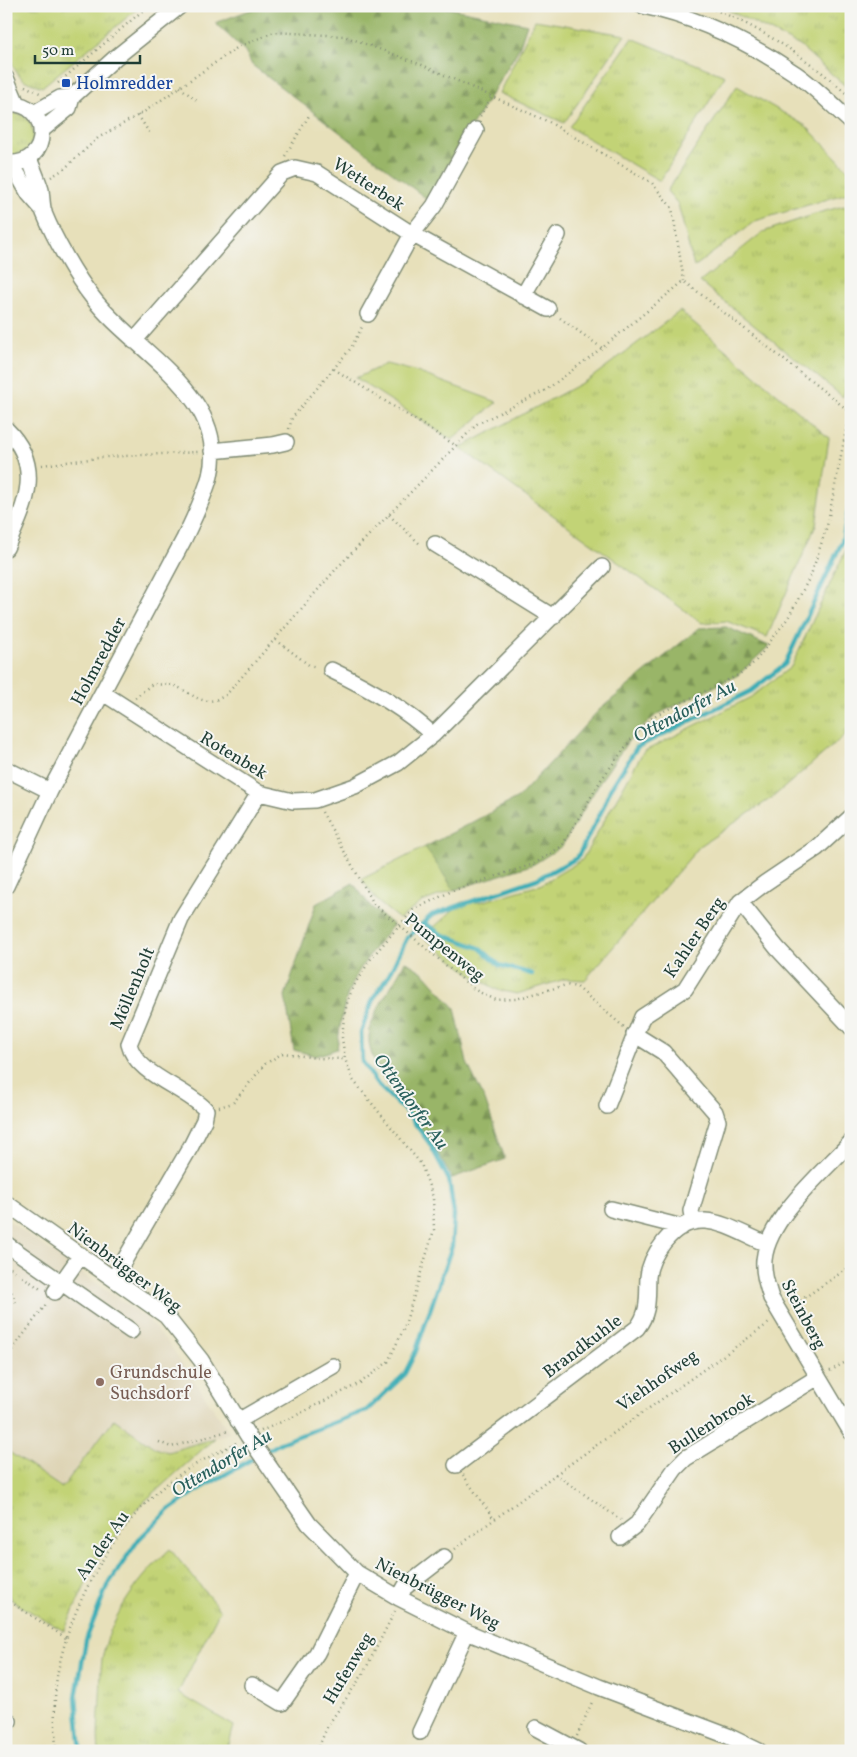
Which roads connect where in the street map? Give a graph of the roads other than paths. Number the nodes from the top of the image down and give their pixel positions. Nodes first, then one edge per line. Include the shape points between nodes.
1 (180, 6) edge
2 (643, 6) edge
3 (6, 78) edge
4 (72, 97) junction
5 (12, 104) edge
6 (34, 113) junction
7 (851, 122) edge
8 (42, 130) junction
9 (476, 130) road end
10 (29, 158) junction
11 (9, 163) edge
12 (44, 211) junction
13 (412, 234) junction
14 (558, 235) dead end
15 (523, 296) junction
16 (548, 309) road end
17 (368, 314) road end
18 (134, 341) junction
19 (6, 429) edge
20 (286, 442) road end
21 (212, 451) junction
22 (435, 544) road end
23 (6, 548) edge
24 (602, 567) dead end
25 (553, 617) junction
26 (331, 670) road end
27 (103, 693) junction
28 (433, 735) junction
29 (6, 768) edge
30 (50, 791) junction
31 (260, 794) junction
32 (851, 817) edge
33 (6, 886) edge
34 (740, 902) junction
35 (851, 1027) edge
36 (634, 1034) junction
37 (606, 1106) dead end
38 (851, 1142) edge
39 (6, 1203) edge
40 (611, 1209) dead end
41 (687, 1225) junction
42 (6, 1244) edge
43 (768, 1244) junction
44 (81, 1255) junction
45 (114, 1278) junction
46 (56, 1290) junction
47 (131, 1331) dead end
48 (333, 1366) dead end
49 (818, 1378) junction
50 (243, 1427) junction
51 (851, 1432) edge
52 (456, 1465) road end
53 (620, 1537) dead end
54 (444, 1558) road end
55 (357, 1573) junction
56 (399, 1598) junction
57 (467, 1632) junction
58 (252, 1685) dead end
59 (536, 1728) dead end
60 (420, 1732) dead end
61 (574, 1750) edge
62 (759, 1751) edge

1 - 4 street
2 - 7 street via 688,19 763,54 798,75
3 - 5 street
4 - 6 street via 60,98
4 - 8 street via 69,108
5 - 6 street
6 - 8 street
8 - 10 street via 39,146
9 - 13 street via 434,206
10 - 11 street
10 - 12 street, Holmredder
11 - 12 street, Holmredder
12 - 18 street, Holmredder via 91,297
13 - 15 street, Wetterbek
13 - 17 street
13 - 18 street, Wetterbek via 317,173 295,168 282,173
14 - 15 street
15 - 16 street, Wetterbek
18 - 21 street, Holmredder via 192,398 206,424
19 - 23 street via 23,451 29,489
20 - 21 street
21 - 27 street, Holmredder via 210,474 200,504
22 - 25 street
24 - 25 street, Rotenbek
25 - 28 street, Rotenbek
26 - 28 street via 417,721
27 - 30 street, Holmredder
27 - 31 street, Rotenbek
28 - 31 street, Rotenbek via 398,763 355,786 315,800 293,801
29 - 30 street
30 - 33 street, Holmredder
31 - 45 street, Möllenholt via 182,919 128,1044 131,1055 146,1069 199,1102 206,1110 190,1146
32 - 34 street, Kahler Berg via 817,848
34 - 35 street via 777,948
34 - 36 street, Kahler Berg via 685,989 642,1017
36 - 37 street, Kahler Berg
36 - 41 street via 663,1052 715,1112 718,1121
38 - 43 street, Steinberg via 787,1211
39 - 44 street, Nienbrügger Weg
40 - 41 street
41 - 43 street via 713,1222 734,1227
41 - 52 street, Brandkuhle via 667,1239 650,1264 646,1313 637,1328
42 - 46 street
43 - 49 street, Steinberg via 764,1260 771,1298
44 - 45 street, Nienbrügger Weg
44 - 46 street
45 - 50 street, Nienbrügger Weg via 166,1316 201,1360
46 - 47 street
48 - 50 street
49 - 51 street, Steinberg
49 - 53 street, Bullenbrook via 686,1458 674,1469 637,1524
50 - 55 street, Nienbrügger Weg via 309,1524
54 - 56 street via 405,1587
55 - 56 street, Nienbrügger Weg
55 - 58 street via 317,1654 282,1702
56 - 57 street, Nienbrügger Weg
57 - 60 street
57 - 62 street, Nienbrügger Weg
59 - 61 street

